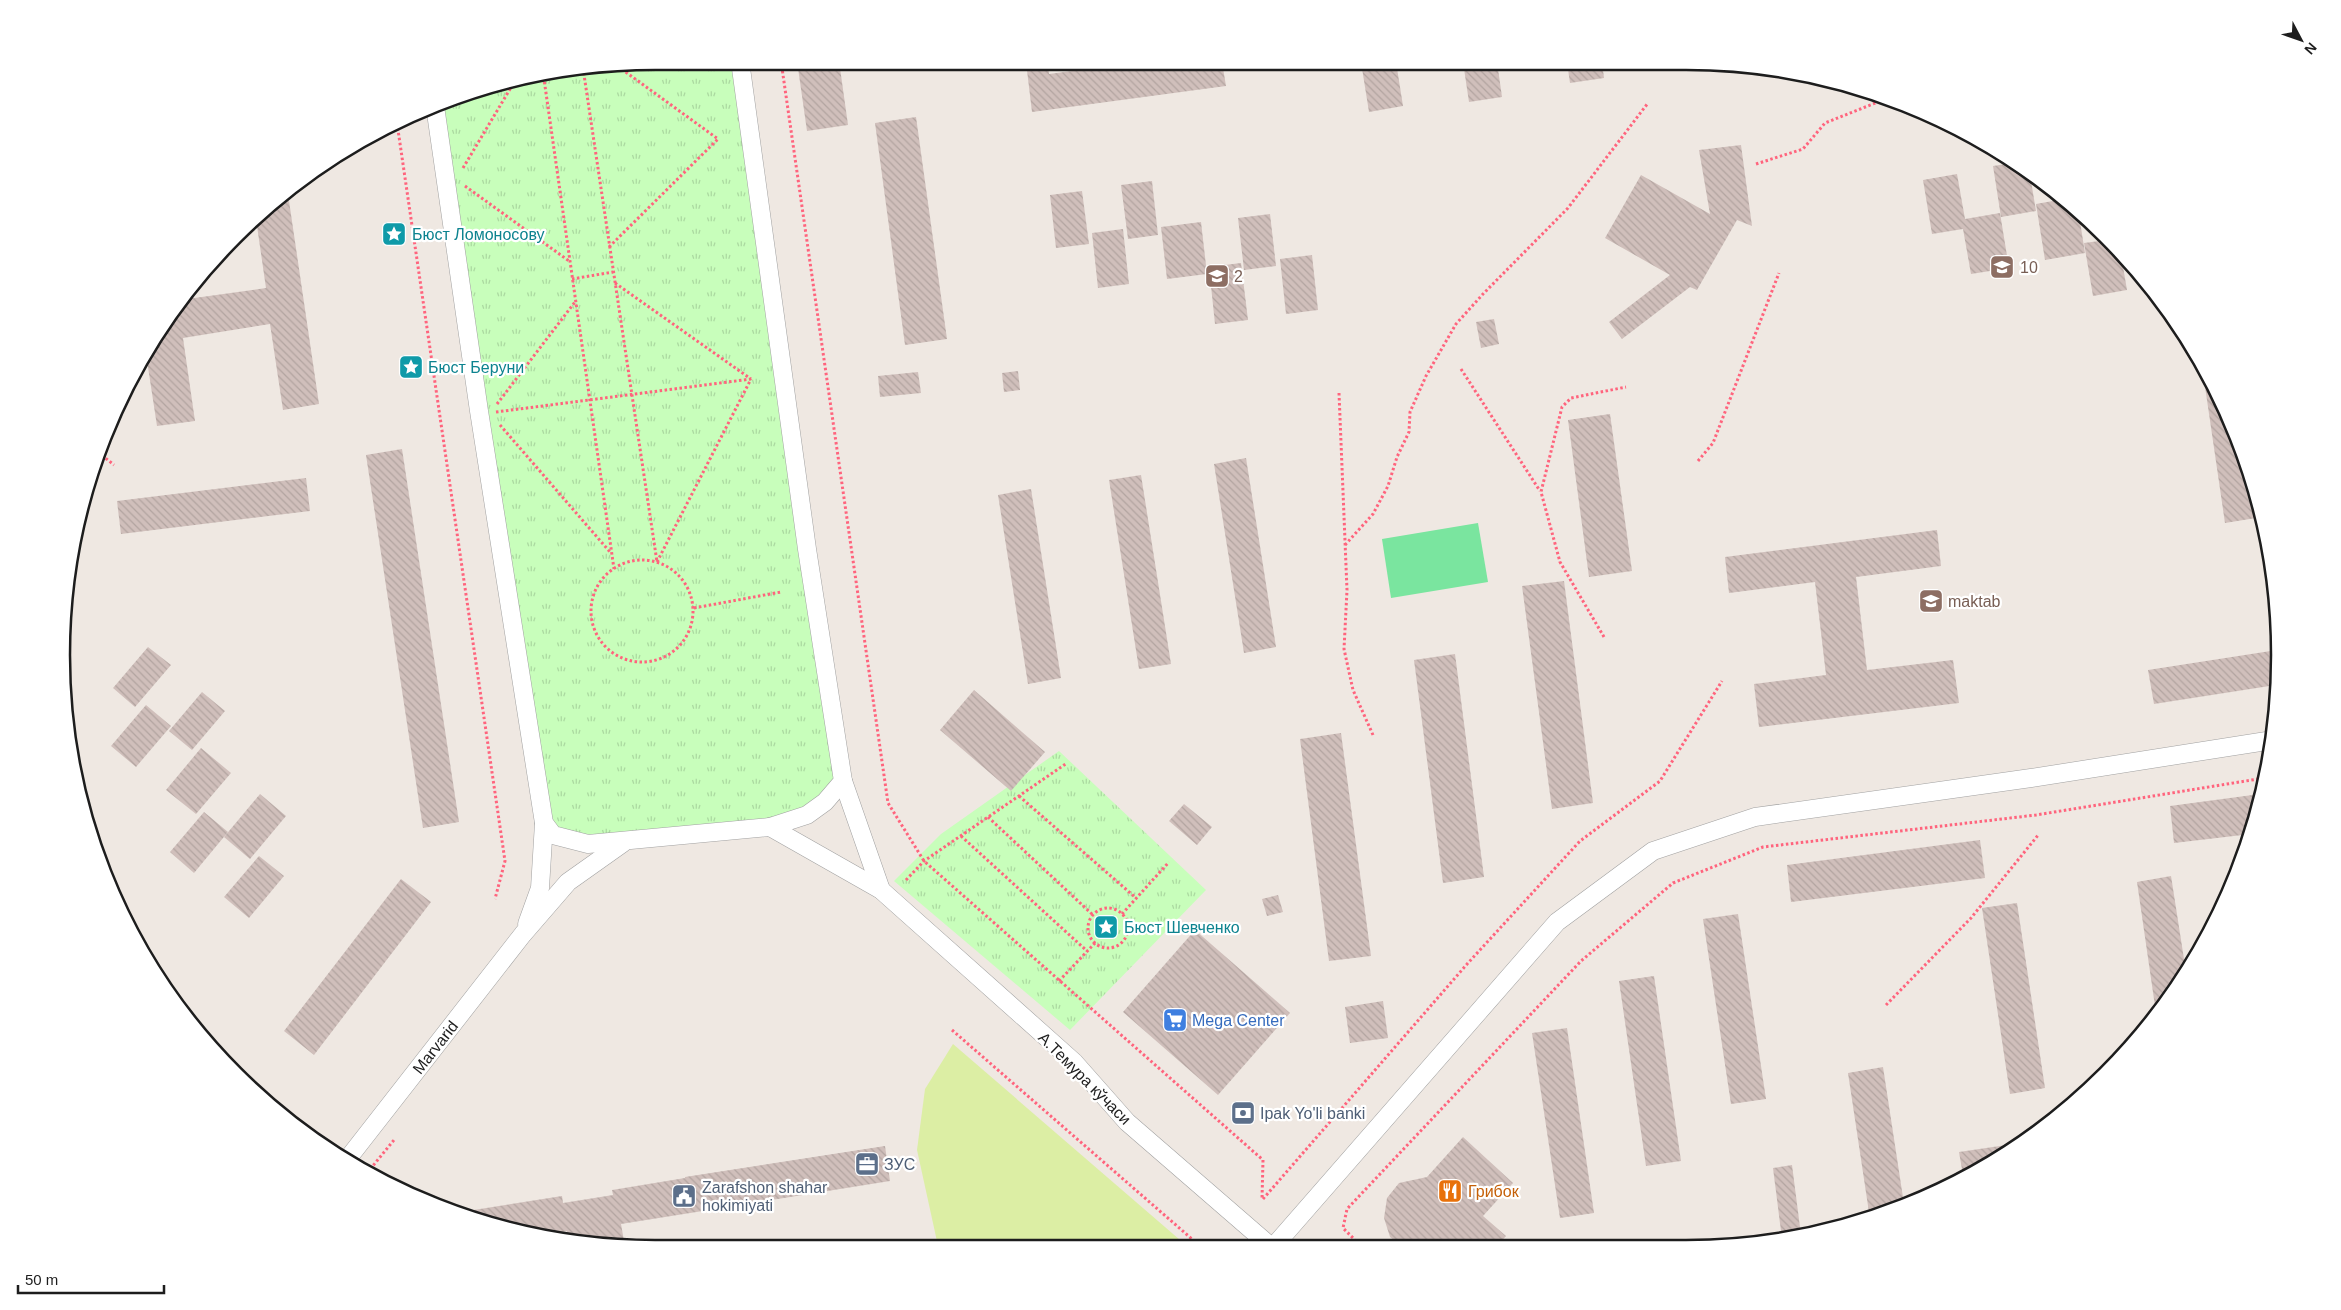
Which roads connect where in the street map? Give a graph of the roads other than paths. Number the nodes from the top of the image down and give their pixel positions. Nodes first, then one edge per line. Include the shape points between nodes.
1 (741, 70) edge
2 (436, 113) edge
3 (2264, 741) edge
4 (843, 781) junction
5 (544, 823) junction
6 (770, 827) junction
7 (624, 842) junction
8 (881, 890) junction
9 (524, 934) junction
10 (351, 1155) edge
11 (1263, 1240) edge
12 (1279, 1240) edge

1 - 4 street via 807,549
2 - 5 street
3 - 12 street via 1755,817 1653,851 1557,922
4 - 6 street via 825,802 807,815
4 - 8 street
5 - 7 street via 553,835 567,840 588,844
5 - 9 street via 540,888
6 - 7 street
6 - 8 street, А.Темура кўчаси
7 - 9 street, Marvarid via 568,882
8 - 11 street, А.Темура кўчаси via 1074,1062 1127,1122
9 - 10 street, Marvarid

